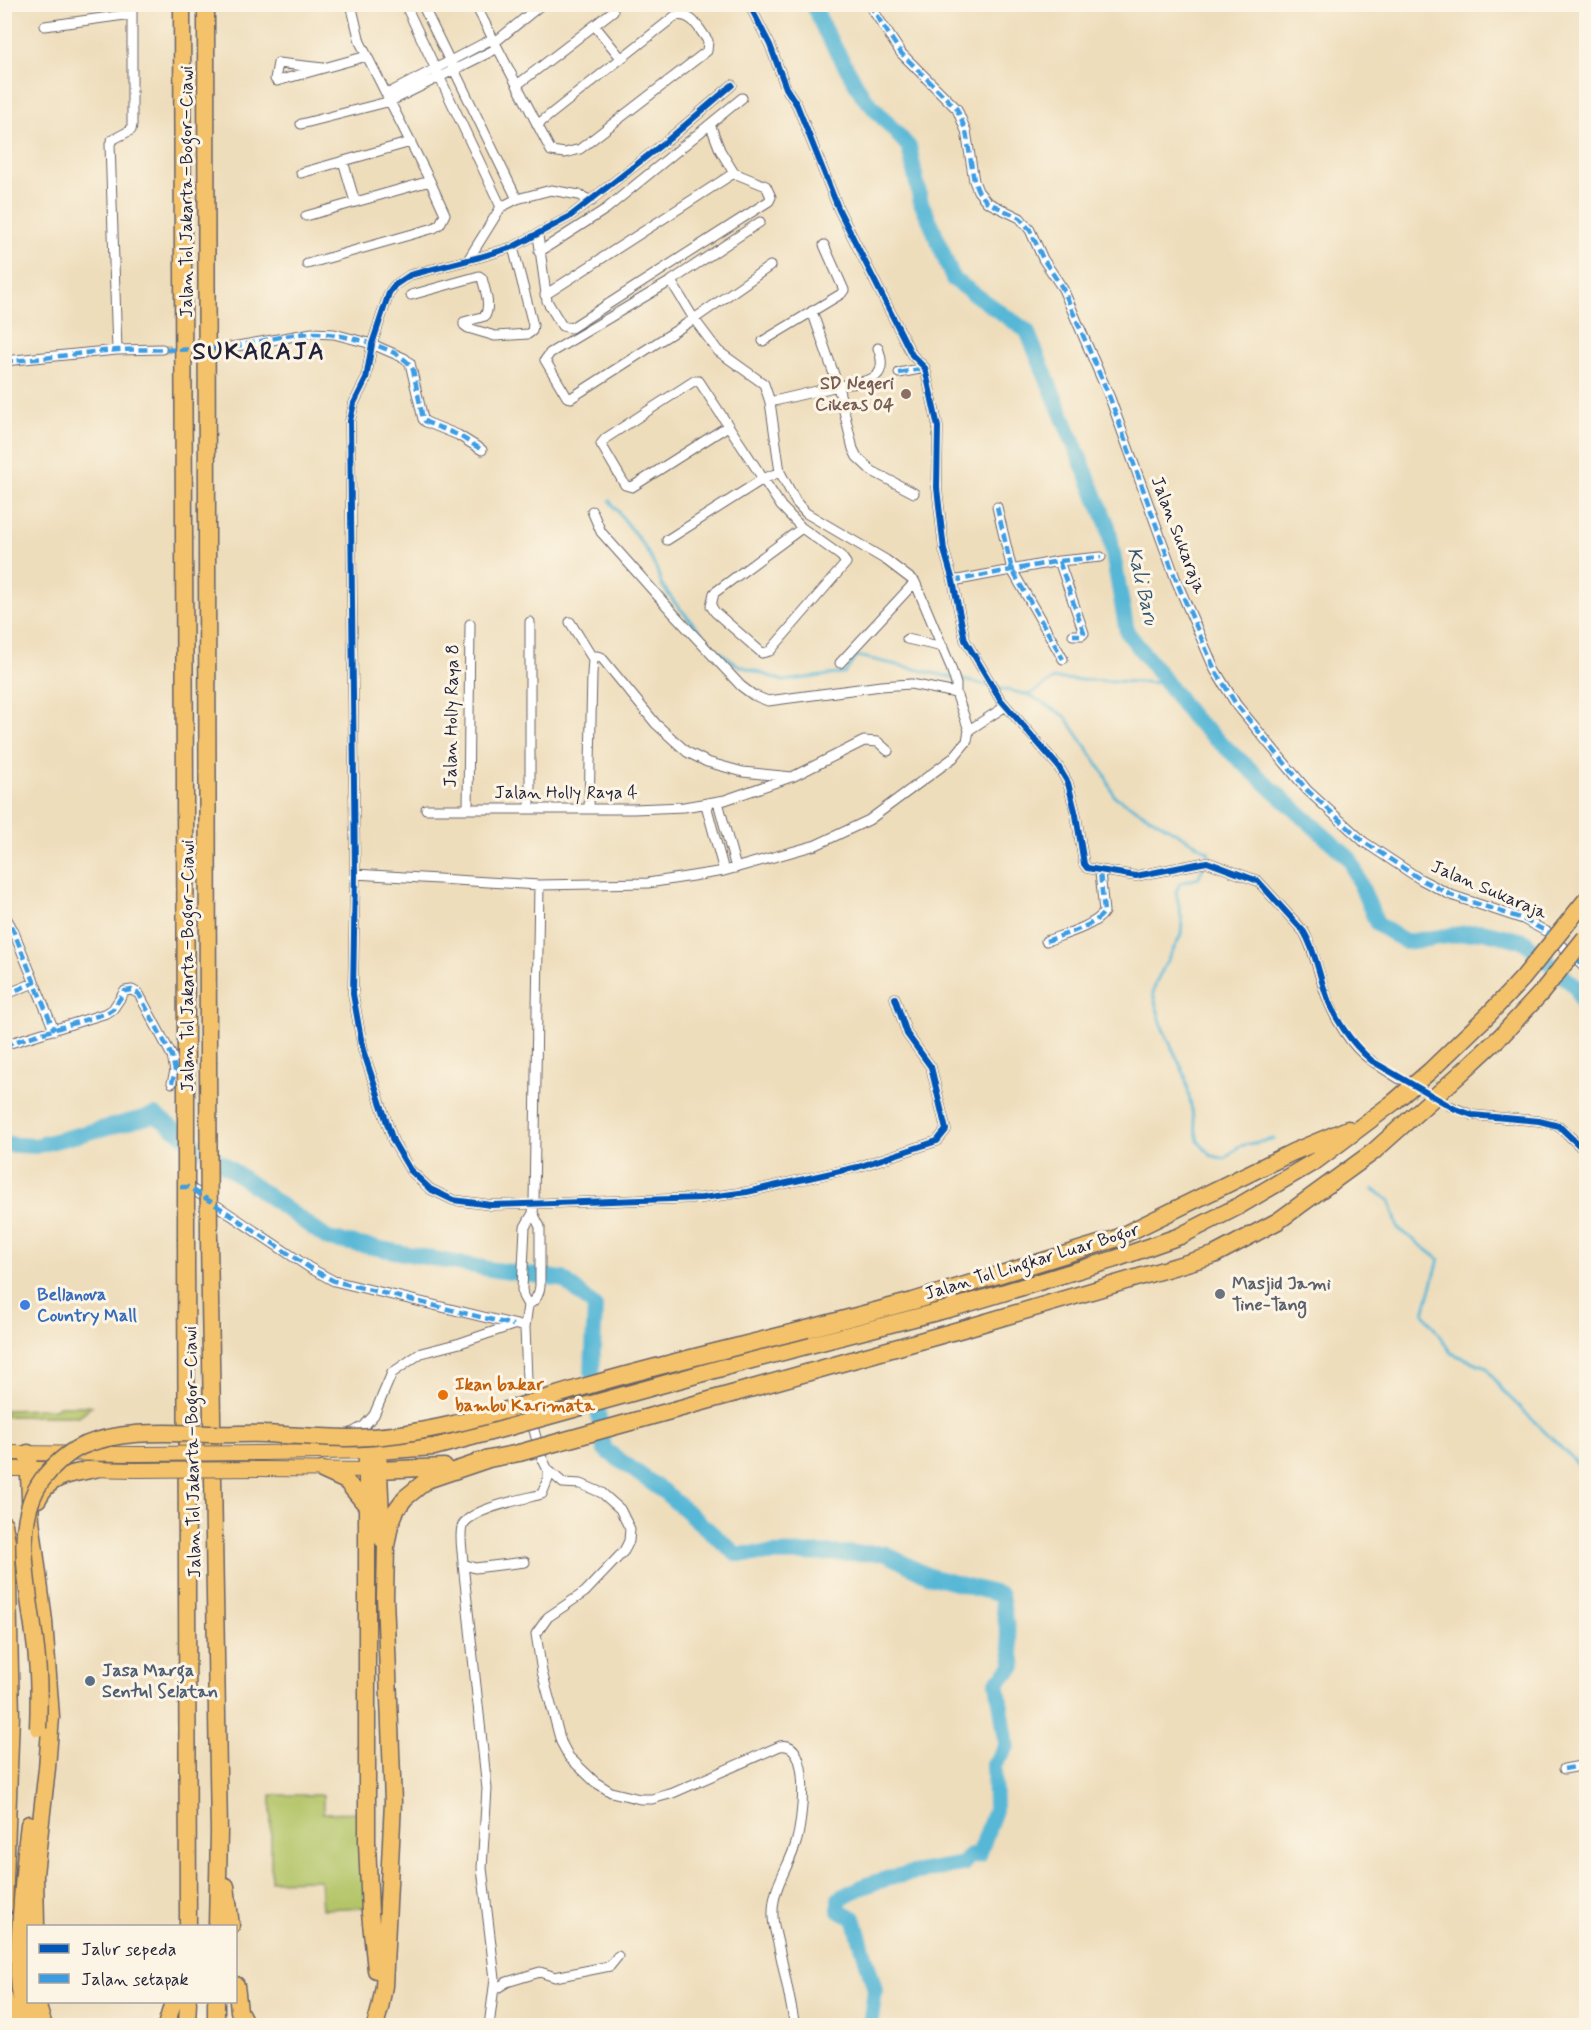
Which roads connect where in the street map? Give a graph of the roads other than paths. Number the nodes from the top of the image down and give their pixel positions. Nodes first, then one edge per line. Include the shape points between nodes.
1 (182, 4) edge
2 (206, 4) edge
3 (216, 4) edge
4 (351, 4) edge
5 (405, 4) edge
6 (422, 4) edge
7 (475, 4) edge
8 (542, 4) edge
9 (749, 4) edge
10 (869, 4) edge
11 (132, 9) edge
12 (614, 11) dead end
13 (45, 26) dead end
14 (595, 26) junction
15 (494, 43) junction
16 (367, 56) junction
17 (621, 58) junction
18 (452, 65) junction
19 (323, 68) dead end
20 (437, 73) junction
21 (207, 77) junction
22 (517, 85) junction
23 (732, 85) dead end
24 (389, 98) junction
25 (742, 98) dead end
26 (301, 124) dead end
27 (710, 124) junction
28 (537, 125) junction
29 (411, 142) junction
30 (343, 161) junction
31 (301, 173) dead end
32 (734, 173) junction
33 (430, 181) junction
34 (517, 198) junction
35 (591, 201) junction
36 (355, 202) junction
37 (501, 207) junction
38 (306, 216) dead end
39 (760, 222) dead end
40 (538, 235) junction
41 (824, 245) dead end
42 (513, 247) junction
43 (539, 252) junction
44 (468, 260) junction
45 (307, 264) dead end
46 (770, 266) dead end
47 (671, 281) junction
48 (411, 295) dead end
49 (545, 295) junction
50 (551, 309) junction
51 (530, 311) junction
52 (812, 311) junction
53 (485, 316) junction
54 (694, 319) junction
55 (495, 336) junction
56 (763, 341) dead end
57 (372, 344) junction
58 (226, 348) tunnel mouth
59 (878, 348) dead end
60 (162, 349) tunnel mouth
61 (117, 350) junction
62 (4, 361) edge
63 (925, 368) junction
64 (899, 373) dead end
65 (838, 386) junction
66 (770, 402) junction
67 (728, 426) junction
68 (482, 450) dead end
69 (780, 472) junction
70 (763, 479) junction
71 (914, 493) dead end
72 (997, 507) dead end
73 (592, 511) dead end
74 (802, 528) junction
75 (667, 540) dead end
76 (1101, 557) dead end
77 (1059, 561) junction
78 (1012, 570) junction
79 (953, 581) junction
80 (915, 582) junction
81 (530, 622) dead end
82 (570, 622) dead end
83 (470, 624) dead end
84 (1072, 635) dead end
85 (907, 639) dead end
86 (943, 647) junction
87 (593, 658) junction
88 (1063, 659) dead end
89 (840, 663) dead end
90 (956, 688) junction
91 (1003, 702) junction
92 (969, 730) junction
93 (888, 751) dead end
94 (792, 777) junction
95 (718, 802) junction
96 (706, 805) junction
97 (426, 809) dead end
98 (468, 809) junction
99 (530, 809) junction
100 (589, 809) junction
101 (736, 868) junction
102 (724, 871) junction
103 (1100, 872) junction
104 (355, 874) junction
105 (539, 885) junction
106 (1587, 900) edge
107 (4, 914) edge
108 (1586, 937) edge
109 (1046, 941) dead end
110 (1587, 969) edge
111 (34, 983) junction
112 (4, 995) edge
113 (896, 998) dead end
114 (54, 1030) junction
115 (4, 1045) edge
116 (1400, 1079) tunnel mouth
117 (172, 1083) dead end
118 (1450, 1106) tunnel mouth
119 (1369, 1120) junction
120 (1587, 1152) edge
121 (180, 1187) dead end
122 (534, 1202) junction
123 (533, 1213) junction
124 (528, 1305) junction
125 (513, 1325) junction
126 (525, 1327) junction
127 (343, 1452) junction
128 (373, 1452) junction
129 (4, 1453) edge
130 (489, 1459) junction
131 (28, 1461) junction
132 (4, 1469) edge
133 (95, 1469) junction
134 (322, 1470) junction
135 (373, 1470) junction
136 (548, 1470) junction
137 (366, 1505) junction
138 (31, 1520) junction
139 (4, 1524) edge
140 (525, 1562) dead end
141 (463, 1564) junction
142 (385, 1597) junction
143 (1587, 1765) edge
144 (1564, 1768) dead end
145 (219, 1832) junction
146 (4, 1908) edge
147 (36, 1925) edge
148 (188, 1925) edge
149 (217, 1925) edge
150 (231, 1925) edge
151 (618, 1956) dead end
152 (494, 1990) junction
153 (237, 1993) edge
154 (4, 1996) edge
155 (38, 2003) edge
156 (172, 2003) edge
157 (188, 2003) edge
158 (216, 2003) edge
159 (12, 2025) edge
160 (28, 2025) edge
161 (44, 2025) edge
162 (166, 2025) edge
163 (187, 2025) edge
164 (216, 2025) edge
165 (248, 2025) edge
166 (363, 2025) edge
167 (375, 2025) edge
168 (489, 2025) edge
169 (795, 2025) edge

1 - 148 highway, Jalan Tol Jakarta–Bogor–Ciawi, bridge
2 - 21 highway, Jalan Tol Jakarta–Bogor–Ciawi
3 - 21 highway
4 - 16 street via 358,37
5 - 20 street
6 - 18 street
7 - 15 street
8 - 15 street
9 - 63 street via 797,105 839,210 912,355
10 - 110 street, Jalan Sukaraja via 900,53 957,109 966,130 978,191 987,202 1020,218 1063,289 1110,398 1184,598 1215,670 1236,704 1307,790 1364,842 1441,890 1522,919 1549,933
11 - 13 street
11 - 61 street via 132,125 131,130 110,144
12 - 14 street
14 - 17 street
14 - 22 street
15 - 18 street
15 - 22 street
16 - 19 street
16 - 24 street
17 - 28 street
17 - 28 street via 675,16 691,18 708,41 707,51 580,149 551,151
18 - 20 street
18 - 34 street
20 - 24 street
20 - 37 street
21 - 145 highway, Jalan Tol Jakarta–Bogor–Ciawi, bridge via 209,1240
22 - 28 street
23 - 35 street
24 - 26 street
24 - 29 street
25 - 27 street
27 - 32 street
27 - 43 street via 606,208
29 - 30 street
29 - 33 street
30 - 31 street
30 - 36 street
32 - 49 street
32 - 50 street via 766,186 769,201 571,328 562,326
33 - 36 street
33 - 45 street via 445,214 440,224
34 - 35 street via 551,190
34 - 37 street
35 - 40 street
36 - 38 street
37 - 44 street
39 - 47 street
40 - 42 street
40 - 43 street
41 - 52 street via 844,290
42 - 44 street
42 - 51 street
43 - 49 street
44 - 57 street via 410,275 395,285
46 - 54 street
47 - 54 street
47 - 54 street via 550,353 546,363 571,398
48 - 53 street via 479,276 488,308
49 - 50 street
50 - 51 street
51 - 55 street via 533,325 528,334
52 - 56 street
52 - 65 street
53 - 55 street
53 - 55 street via 464,325
54 - 66 street via 718,351 764,384
57 - 58 street via 312,333
57 - 68 street via 410,363 426,422
57 - 104 street via 366,380 350,421
59 - 65 street via 883,361 878,375
60 - 61 street
61 - 62 street
63 - 64 street
63 - 79 street via 938,427 937,488 944,550
65 - 66 street
65 - 71 street via 858,457 872,471
66 - 69 street
67 - 67 street via 632,488 625,485 601,446 601,441 694,381 699,381
67 - 70 street
69 - 70 street
69 - 80 street via 806,513 886,560
70 - 74 street
70 - 75 street
72 - 78 street
73 - 90 street via 601,532 673,613 741,686 760,699 911,684
74 - 74 street via 714,593 711,606 715,612 762,653 770,651 846,563
76 - 77 street
77 - 78 street
77 - 84 street via 1084,633
78 - 79 street
78 - 88 street
79 - 91 street via 965,640
80 - 86 street
80 - 89 street
81 - 99 street
82 - 87 street
83 - 98 street, Jalan Holly Raya 8
85 - 86 street
86 - 90 street
87 - 94 street via 600,657 656,724 687,752 743,772
87 - 100 street
90 - 92 street
91 - 92 street
91 - 103 street via 1068,783 1084,864
92 - 101 street via 967,741 953,758 869,820 816,845
93 - 94 street, Jalan Holly Raya 4 via 878,742 864,741
94 - 95 street, Jalan Holly Raya 4
95 - 96 street, Jalan Holly Raya 4
95 - 101 street
96 - 100 street, Jalan Holly Raya 4
96 - 102 street
97 - 98 street, Jalan Holly Raya 4
98 - 99 street, Jalan Holly Raya 4
99 - 100 street, Jalan Holly Raya 4
101 - 102 street
102 - 105 street via 648,883
103 - 109 street via 1103,915
103 - 116 street via 1136,876 1204,862 1258,881 1310,942 1327,999 1344,1029 1371,1061
104 - 105 street
104 - 122 street via 353,994 363,1050 393,1141 411,1170 430,1189 453,1200 491,1205
105 - 122 street
106 - 119 highway, Jalan Tol Lingkar Luar Bogor, bridge via 1489,1014 1394,1102
107 - 111 street
108 - 130 highway, bridge via 1541,993 1459,1075 1373,1152 1278,1221 1214,1255 735,1393
111 - 112 street
111 - 114 street
113 - 122 street via 907,1034 931,1067 946,1131 937,1141 858,1167 747,1192 702,1198
114 - 115 street
114 - 117 street via 107,1013 125,991 132,990 139,994 172,1056
118 - 120 street via 1472,1115 1559,1126
119 - 128 highway, Jalan Tol Lingkar Luar Bogor, bridge via 1317,1160 1237,1207 1180,1236 1115,1259 956,1307 434,1447
119 - 160 highway, bridge via 1293,1152 1115,1239 913,1300 489,1416 435,1429 380,1436 142,1434 79,1447 42,1481 29,1505 24,1530 38,1661 38,1728 18,1971
121 - 125 street via 189,1187 334,1281
122 - 123 street
123 - 124 street via 524,1237 522,1285
123 - 124 street via 541,1232 540,1286 535,1301
124 - 126 street
125 - 126 street
125 - 127 street via 422,1353 392,1373 374,1414 364,1426 346,1436
126 - 136 street via 528,1408
127 - 128 main road
127 - 131 main road, bridge via 137,1454
128 - 135 highway
129 - 131 main road
130 - 135 highway via 435,1468
130 - 142 highway via 428,1480 405,1498 390,1525
131 - 132 main road
131 - 133 main road
131 - 138 highway
133 - 134 main road, bridge
133 - 138 highway via 51,1482 38,1497
134 - 135 main road
134 - 137 highway via 346,1481
135 - 137 highway
135 - 142 highway
136 - 141 street via 549,1479 542,1494 468,1517 462,1528
136 - 169 street via 563,1483 581,1484 602,1493 620,1509 630,1529 624,1551 585,1592 548,1617 536,1634 542,1672 568,1757 611,1792 652,1799 780,1746 786,1744 794,1749 800,1763 803,1808 796,1843 774,1895 772,1915
137 - 166 highway via 367,1842 377,1976
138 - 147 highway via 51,1717 35,1874
139 - 146 highway via 11,1715
140 - 141 street via 475,1568
141 - 152 street via 487,1789 482,1868
142 - 167 highway via 393,1802 384,1986
143 - 144 street
145 - 149 highway, Jalan Tol Jakarta–Bogor–Ciawi
145 - 150 highway
151 - 152 street via 610,1966 555,1977 540,1972
152 - 168 street
153 - 165 highway via 239,2011
154 - 159 highway
155 - 161 highway
156 - 162 highway
157 - 163 highway
158 - 164 highway

